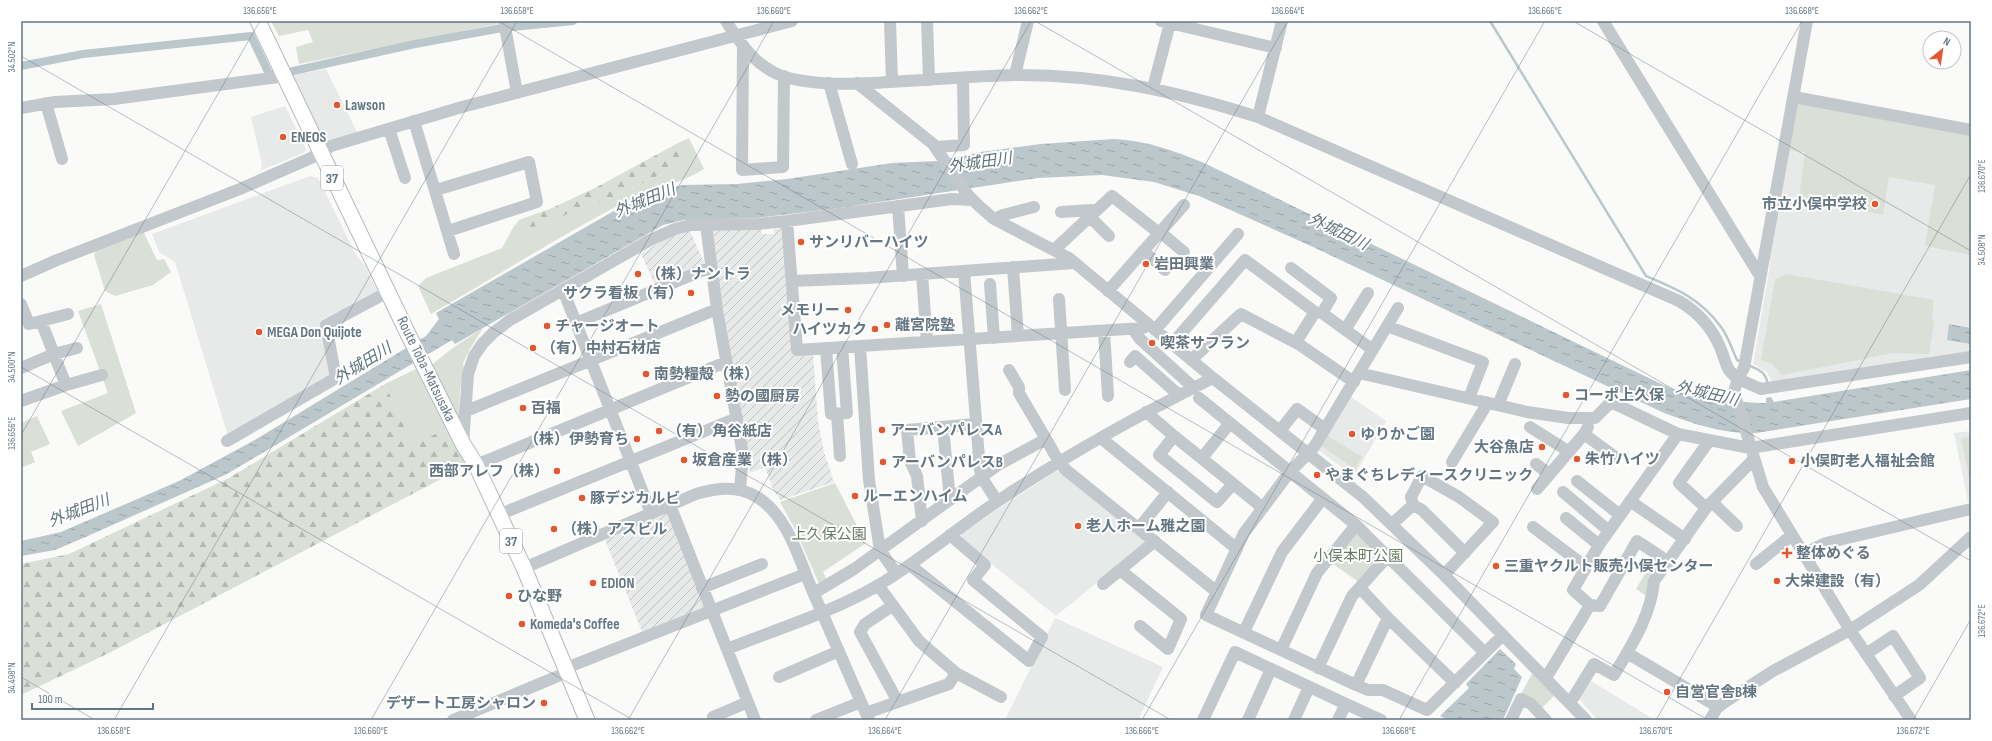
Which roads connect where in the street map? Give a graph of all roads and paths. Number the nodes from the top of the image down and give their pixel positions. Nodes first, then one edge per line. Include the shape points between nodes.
1 (258, 21) edge
2 (726, 21) edge
3 (792, 21) edge
4 (890, 21) edge
5 (927, 21) edge
6 (1028, 21) edge
7 (1282, 21) edge
8 (1603, 21) edge
9 (1807, 21) edge
10 (1166, 22) edge
11 (505, 25) edge
12 (736, 36) junction
13 (743, 47) junction
14 (1276, 48) junction
15 (1015, 75) junction
16 (286, 76) junction
17 (784, 76) junction
18 (963, 78) junction
19 (929, 80) junction
20 (892, 82) junction
21 (829, 83) junction
22 (857, 83) junction
23 (1153, 88) junction
24 (517, 93) junction
25 (1794, 97) junction
26 (46, 103) junction
27 (21, 108) edge
28 (1258, 118) junction
29 (414, 121) junction
30 (389, 129) junction
31 (1971, 130) edge
32 (937, 149) junction
33 (320, 152) junction
34 (62, 159) dead end
35 (852, 164) dead end
36 (405, 178) dead end
37 (436, 190) junction
38 (970, 198) junction
39 (1184, 204) dead end
40 (898, 206) junction
41 (1034, 207) dead end
42 (1061, 212) dead end
43 (1092, 215) junction
44 (994, 219) junction
45 (787, 221) junction
46 (706, 225) junction
47 (448, 231) junction
48 (1159, 232) junction
49 (1238, 234) dead end
50 (1110, 236) dead end
51 (1054, 250) junction
52 (1143, 251) junction
53 (1184, 252) dead end
54 (454, 254) dead end
55 (1074, 263) junction
56 (711, 267) junction
57 (1013, 267) junction
58 (1291, 268) dead end
59 (1165, 270) dead end
60 (964, 271) junction
61 (922, 274) junction
62 (21, 276) edge
63 (903, 276) junction
64 (1760, 276) junction
65 (792, 281) junction
66 (990, 284) dead end
67 (563, 290) junction
68 (1108, 291) junction
69 (388, 292) junction
70 (1368, 293) dead end
71 (1060, 299) dead end
72 (21, 304) edge
73 (717, 308) junction
74 (1398, 308) dead end
75 (68, 314) dead end
76 (41, 322) junction
77 (576, 323) junction
78 (1387, 326) junction
79 (1152, 327) junction
80 (1133, 329) junction
81 (1345, 330) junction
82 (1104, 331) junction
83 (1062, 334) junction
84 (1018, 336) junction
85 (994, 338) junction
86 (969, 339) junction
87 (927, 342) junction
88 (1296, 342) junction
89 (1172, 344) junction
90 (860, 346) junction
91 (842, 347) junction
92 (77, 348) dead end
93 (826, 348) junction
94 (1372, 350) junction
95 (54, 354) junction
96 (1971, 357) edge
97 (590, 360) junction
98 (1191, 360) junction
99 (726, 362) junction
100 (1130, 362) dead end
101 (1515, 364) dead end
102 (21, 368) edge
103 (1010, 370) dead end
104 (102, 375) dead end
105 (1356, 377) junction
106 (1213, 378) junction
107 (1738, 378) junction
108 (66, 385) junction
109 (1066, 390) dead end
110 (1197, 393) junction
111 (1179, 395) junction
112 (1108, 396) dead end
113 (1469, 398) junction
114 (21, 401) edge
115 (1486, 402) junction
116 (1498, 405) junction
117 (610, 410) junction
118 (466, 411) junction
119 (1146, 412) junction
120 (837, 414) junction
121 (1971, 414) edge
122 (737, 418) junction
123 (1595, 418) junction
124 (1230, 423) junction
125 (976, 424) junction
126 (943, 427) junction
127 (1283, 427) dead end
128 (1530, 427) dead end
129 (1325, 429) junction
130 (1584, 434) junction
131 (1678, 434) junction
132 (1174, 436) junction
133 (1101, 438) junction
134 (1046, 439) junction
135 (1709, 440) junction
136 (227, 441) dead end
137 (463, 444) junction
138 (1751, 450) junction
139 (1568, 451) junction
140 (1309, 454) junction
141 (840, 456) dead end
142 (1614, 456) dead end
143 (1202, 458) junction
144 (631, 461) junction
145 (1059, 462) junction
146 (1452, 462) dead end
147 (476, 464) junction
148 (1536, 464) dead end
149 (1289, 473) junction
150 (1549, 474) junction
151 (982, 478) junction
152 (1577, 481) dead end
153 (1233, 484) junction
154 (740, 489) junction
155 (1537, 489) dead end
156 (1168, 492) junction
157 (1563, 492) dead end
158 (1323, 498) junction
159 (950, 500) junction
160 (997, 501) junction
161 (1630, 501) junction
162 (1710, 504) junction
163 (670, 505) junction
164 (1412, 505) junction
165 (1263, 508) junction
166 (1971, 509) edge
167 (651, 513) junction
168 (498, 515) junction
169 (1620, 516) junction
170 (1566, 518) dead end
171 (922, 521) junction
172 (1392, 524) junction
173 (1356, 525) junction
174 (1737, 526) dead end
175 (1534, 527) dead end
176 (1140, 528) junction
177 (1609, 531) junction
178 (950, 535) junction
179 (1792, 535) junction
180 (1971, 537) edge
181 (1685, 539) junction
182 (1155, 541) junction
183 (1599, 545) junction
184 (1237, 549) junction
185 (880, 550) junction
186 (1465, 553) junction
187 (1803, 554) junction
188 (1388, 556) junction
189 (762, 564) dead end
190 (1756, 564) dead end
191 (910, 565) junction
192 (1667, 565) junction
193 (1586, 567) junction
194 (524, 568) junction
195 (1120, 570) junction
196 (805, 574) junction
197 (896, 574) junction
198 (1444, 576) junction
199 (1103, 584) dead end
200 (878, 585) junction
201 (702, 588) junction
202 (1360, 588) junction
203 (1217, 592) junction
204 (814, 593) junction
205 (1590, 605) junction
206 (892, 606) junction
207 (712, 610) junction
208 (822, 612) junction
209 (1388, 618) junction
210 (1140, 626) dead end
211 (1850, 630) junction
212 (1244, 632) junction
213 (1503, 635) junction
214 (727, 649) junction
215 (1281, 650) junction
216 (839, 652) junction
217 (1485, 653) junction
218 (1627, 653) junction
219 (1866, 654) junction
220 (1318, 668) junction
221 (1271, 669) junction
222 (567, 670) junction
223 (956, 673) junction
224 (779, 677) dead end
225 (1546, 678) junction
226 (1455, 683) junction
227 (1356, 685) junction
228 (1309, 686) junction
229 (1894, 696) junction
230 (1001, 697) dead end
231 (748, 702) junction
232 (898, 702) junction
233 (1570, 703) junction
234 (1346, 704) junction
235 (1717, 708) junction
236 (865, 712) edge
237 (713, 717) dead end
238 (835, 717) edge
239 (453, 720) edge
240 (587, 720) edge
241 (755, 720) edge
242 (816, 720) edge
243 (1203, 720) edge
244 (1248, 720) edge
245 (1294, 720) edge
246 (1338, 720) edge
247 (1381, 720) edge
248 (1511, 720) edge
249 (1546, 720) edge
250 (1586, 720) edge
251 (1710, 720) edge
252 (1911, 720) edge

1 - 16 main road, Route Toba-Matsusaka / 37
2 - 12 street
3 - 12 street
4 - 20 street
5 - 19 street
6 - 15 street
7 - 14 street
8 - 64 street
9 - 25 street
10 - 14 street
10 - 23 street
11 - 24 street
12 - 13 street
12 - 24 street
13 - 17 street via 761,65
13 - 17 street via 742,170 783,167
14 - 28 street
15 - 18 street
15 - 23 street via 1107,81
16 - 26 street via 114,99
16 - 33 main road, Route Toba-Matsusaka / 37
17 - 21 street
18 - 19 street
18 - 32 street via 964,146
19 - 20 street
20 - 22 street
21 - 22 street
21 - 35 street
22 - 32 street
23 - 28 street via 1213,103
24 - 29 street
25 - 31 street
25 - 64 street
26 - 27 street
26 - 34 street
28 - 107 street via 1679,301 1697,312 1704,320 1729,370
29 - 30 street
29 - 37 street
30 - 33 street via 331,146
30 - 36 street
32 - 38 street
33 - 62 street via 240,190
33 - 69 main road, Route Toba-Matsusaka / 37
37 - 47 street
37 - 47 street via 529,162 537,202
38 - 40 street
38 - 44 street
39 - 48 street
40 - 45 street
40 - 63 street
41 - 44 street
42 - 43 street via 1092,210
43 - 48 street via 1112,196
43 - 50 street
43 - 51 street
44 - 51 street
45 - 46 street
45 - 65 street
46 - 56 street
46 - 67 street via 691,225 664,232
47 - 54 street
48 - 52 street
48 - 53 street
49 - 79 street
51 - 55 street
52 - 59 street
52 - 68 street
55 - 57 street
55 - 68 street
56 - 73 street
56 - 77 street
57 - 60 street
57 - 84 street
58 - 81 street via 1331,298 1322,313
60 - 61 street
60 - 86 street
61 - 63 street
61 - 87 street
63 - 65 street
64 - 107 street via 1745,364
65 - 93 street via 797,350
66 - 85 street
67 - 77 street
67 - 118 street via 502,326 482,343 468,374
68 - 79 street
69 - 136 street via 326,325 336,378
69 - 137 main road, Route Toba-Matsusaka / 37
70 - 81 street
71 - 83 street
72 - 76 street via 28,324
73 - 97 street
73 - 99 street
74 - 78 street
75 - 76 street
76 - 95 street
77 - 97 street
78 - 94 street
78 - 113 street via 1483,362
79 - 80 street
79 - 89 street
80 - 82 street
80 - 110 street via 1139,338
81 - 94 street
82 - 83 street
82 - 112 street
83 - 84 street
83 - 109 street
84 - 85 street
85 - 86 street
86 - 87 street
86 - 125 street
87 - 90 street
88 - 89 street via 1315,312 1245,260
88 - 98 street via 1241,314
88 - 105 street
89 - 98 street
90 - 91 street
90 - 185 street via 869,480
91 - 93 street
91 - 120 street via 847,413
92 - 95 street
93 - 120 street via 831,414
94 - 105 street
95 - 102 street
95 - 108 street
96 - 107 street via 1769,389 1761,389
97 - 117 street
97 - 118 street
98 - 106 street
99 - 117 street
99 - 122 street
100 - 111 street via 1135,356
101 - 116 street
103 - 134 street via 1019,387 1019,393
104 - 108 street
105 - 113 street
105 - 129 street
106 - 110 street
106 - 140 street
107 - 138 street via 1734,392
108 - 114 street
110 - 111 street
110 - 124 street
111 - 119 street
113 - 115 street
115 - 116 street
115 - 146 street
116 - 123 street via 1549,416
117 - 144 street
117 - 147 street
118 - 137 street
119 - 132 street
119 - 133 street
120 - 141 street
121 - 138 street
122 - 144 street
122 - 154 street via 743,461
123 - 130 street
123 - 131 street via 1611,402
124 - 143 street
124 - 149 street
125 - 126 street
125 - 151 street
126 - 159 street
126 - 171 street via 907,430 910,461 917,476
127 - 129 street via 1297,409
128 - 139 street
129 - 140 street
130 - 139 street
130 - 142 street
131 - 135 street
131 - 161 street
132 - 143 street
132 - 153 street via 1159,455 1217,502
133 - 145 street
133 - 156 street
134 - 145 street
134 - 151 street via 1004,462
135 - 138 street
135 - 162 street via 1679,482
137 - 147 main road, Route Toba-Matsusaka / 37
138 - 162 street
138 - 179 street via 1762,487
139 - 150 street
140 - 149 street
140 - 172 street
143 - 153 street
144 - 167 street
144 - 168 street
145 - 160 street
145 - 176 street
147 - 168 main road, Route Toba-Matsusaka / 37
148 - 150 street
149 - 158 street
149 - 165 street
150 - 155 street
151 - 159 street
151 - 160 street
152 - 169 street
153 - 165 street
154 - 163 street via 710,490
154 - 196 street via 756,496 772,509 791,540
156 - 176 street
156 - 184 street
157 - 177 street
158 - 173 street
158 - 212 street via 1282,552
159 - 171 street
160 - 178 street
161 - 169 street
161 - 181 street
162 - 174 street via 1716,506
162 - 181 street
163 - 167 street
163 - 201 street
164 - 172 street
164 - 186 street via 1422,510
164 - 186 street via 1411,497 1422,476 1459,497 1493,522
165 - 184 street via 1244,533
166 - 187 street via 1826,543
167 - 194 street
168 - 194 main road, Route Toba-Matsusaka / 37
169 - 177 street
170 - 183 street
171 - 185 street
172 - 198 street
173 - 188 street
173 - 215 street via 1317,573
175 - 193 street
176 - 182 street
177 - 183 street
178 - 191 street
178 - 191 street via 985,565 973,580 1042,637 1029,661
179 - 187 street
179 - 190 street
180 - 211 street via 1919,585
181 - 192 street
182 - 195 street
182 - 203 street
183 - 193 street
184 - 203 street
185 - 197 street
185 - 204 street
186 - 198 street
187 - 211 street
188 - 202 street
188 - 217 street
189 - 201 street
191 - 197 street
192 - 205 street via 1660,556 1637,541 1600,606
192 - 218 street via 1654,581 1653,592 1640,631
193 - 205 street via 1573,590
194 - 222 main road, Route Toba-Matsusaka / 37
195 - 199 street
195 - 210 street via 1181,619 1168,649
196 - 204 street
196 - 207 street
197 - 200 street
198 - 213 street
200 - 206 street
200 - 208 street
201 - 207 street
202 - 209 street
202 - 220 street via 1352,596
203 - 212 street via 1206,615
204 - 208 street
205 - 225 street
206 - 223 street via 920,641
206 - 232 street via 865,624 860,632
207 - 214 street
207 - 222 street
208 - 214 street
208 - 216 street
209 - 226 street
209 - 227 street
211 - 219 street
211 - 235 street via 1773,671
212 - 215 street
213 - 217 street
213 - 225 street
214 - 231 street
215 - 220 street
216 - 224 street
216 - 236 street
217 - 226 street
218 - 233 street via 1614,675 1594,664
218 - 235 street
219 - 229 street
219 - 229 street via 1893,636 1920,678
220 - 227 street
221 - 228 street
221 - 243 street via 1236,652
221 - 244 street
222 - 239 street
222 - 240 main road, Route Toba-Matsusaka / 37
223 - 230 street
223 - 232 street via 949,684
225 - 233 street
226 - 227 street via 1427,710 1383,690 1368,690
228 - 234 street
228 - 245 street
229 - 252 street
231 - 237 street
231 - 241 street
232 - 236 street
233 - 250 street
234 - 246 street
234 - 247 street
235 - 251 street
236 - 238 street
238 - 242 street
248 - 249 street via 1521,700 1531,704

